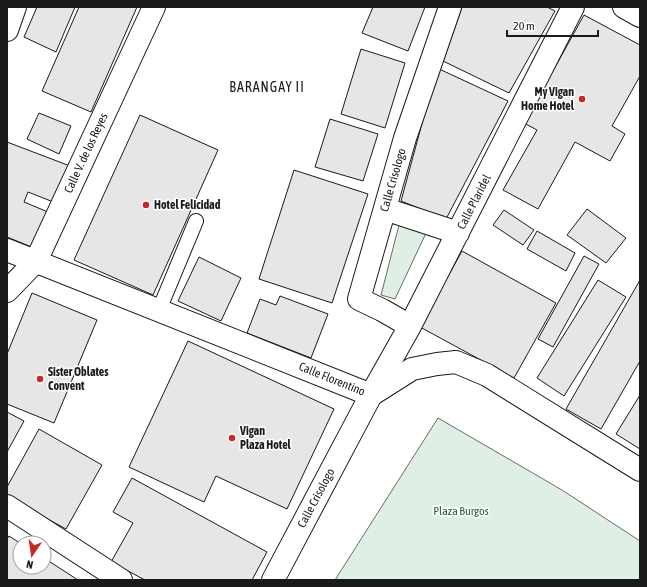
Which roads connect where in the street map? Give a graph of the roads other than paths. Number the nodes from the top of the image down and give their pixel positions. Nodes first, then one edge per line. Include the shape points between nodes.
1 (15, 7) edge
2 (154, 7) edge
3 (450, 7) edge
4 (573, 7) edge
5 (624, 7) edge
6 (640, 16) edge
7 (7, 30) edge
8 (385, 209) junction
9 (196, 221) dead end
10 (458, 233) junction
11 (7, 250) edge
12 (36, 261) junction
13 (7, 291) edge
14 (159, 310) junction
15 (410, 326) junction
16 (371, 395) junction
17 (640, 470) edge
18 (7, 506) edge
19 (122, 580) edge
20 (273, 580) edge

1 - 7 street
2 - 12 street, Calle V. de los Reyes
3 - 8 street, Calle Crisologo via 405,138
4 - 10 street, Calle Plaridel
5 - 6 street
8 - 10 street
8 - 15 street, Calle Crisologo via 359,299
9 - 14 lane
10 - 15 street, Calle Plaridel
11 - 12 street, Calle Florentino
12 - 13 street, Calle V. de los Reyes
12 - 14 street, Calle Florentino
14 - 16 street, Calle Florentino
15 - 16 street, Calle Plaridel
16 - 17 street, Calle Florentino via 412,369 456,362 487,375
16 - 20 street, Calle Crisologo
18 - 19 street

